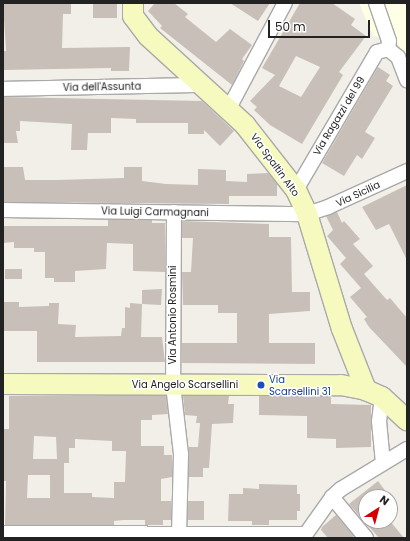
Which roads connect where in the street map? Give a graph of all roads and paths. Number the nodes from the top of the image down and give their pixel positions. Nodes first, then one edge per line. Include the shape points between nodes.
1 (133, 3) edge
2 (285, 3) edge
3 (376, 3) edge
4 (388, 49) junction
5 (407, 80) edge
6 (200, 85) junction
7 (3, 89) edge
8 (228, 110) junction
9 (407, 171) edge
10 (296, 190) junction
11 (3, 210) edge
12 (174, 212) junction
13 (307, 214) junction
14 (3, 384) edge
15 (172, 384) junction
16 (374, 394) junction
17 (407, 420) edge
18 (407, 449) edge
19 (383, 463) junction
20 (332, 497) junction
21 (3, 533) edge
22 (304, 536) edge
23 (179, 537) edge
24 (366, 538) edge

1 - 6 street, Via Spaltin Alto via 133,16 148,36
2 - 8 street
3 - 4 street via 389,41
4 - 5 street via 398,58
4 - 10 street, Via Ragazzi del 99 via 378,52
6 - 7 street, Via dell'Assunta
6 - 8 street, Via Spaltin Alto
8 - 10 street, Via Spaltin Alto via 245,125
9 - 13 street, Via Sicilia
10 - 13 street, Via Spaltin Alto
11 - 12 street, Via Luigi Carmagnani
12 - 13 street, Via Luigi Carmagnani
12 - 15 street, Via Antonio Rosmini
13 - 16 street, Via Spaltin Alto via 342,329
14 - 15 street, Via Angelo Scarsellini
15 - 16 street, Via Angelo Scarsellini via 341,385
15 - 23 street, Via Antonio Rosmini via 182,454
16 - 17 street
16 - 19 street
18 - 19 street
19 - 20 street
20 - 22 street
20 - 24 street
21 - 23 street
22 - 23 street

